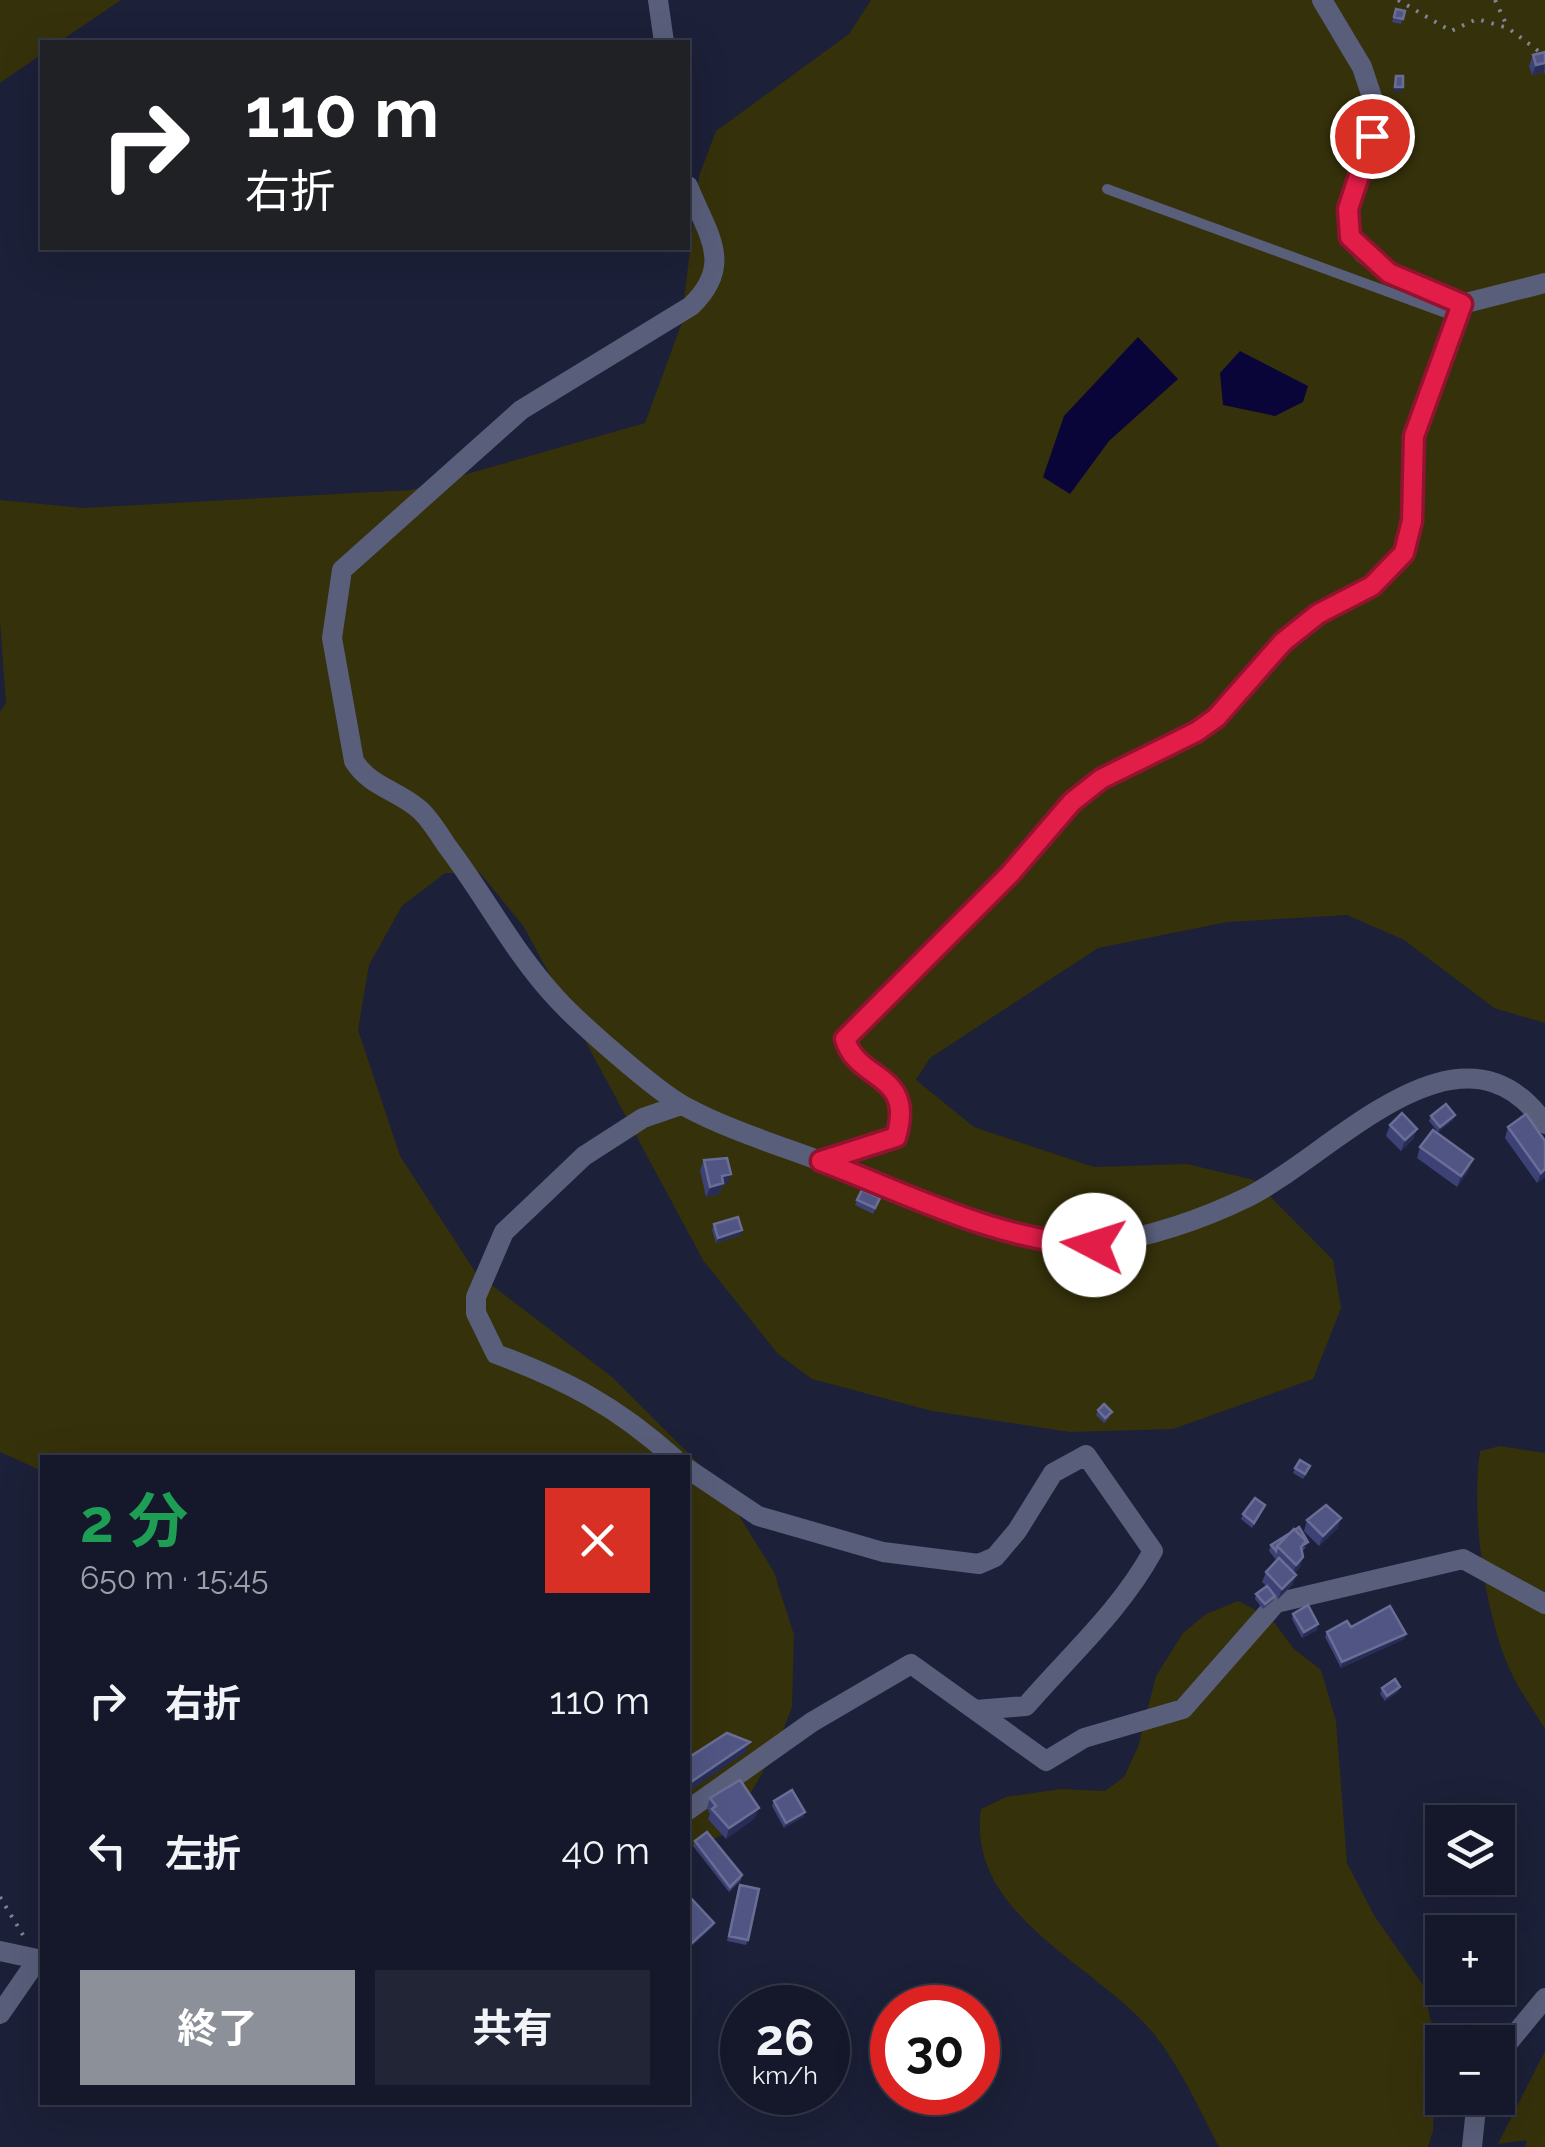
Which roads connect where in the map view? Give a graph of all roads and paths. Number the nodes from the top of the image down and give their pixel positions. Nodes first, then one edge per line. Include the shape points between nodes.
1 (658, 0) edge
2 (1322, 0) edge
3 (1398, 0) edge
4 (1494, 0) edge
5 (1508, 28) junction
6 (664, 40) edge
7 (1545, 56) edge
8 (1107, 189) dead end
9 (690, 191) edge
10 (1545, 283) edge
11 (1460, 310) junction
12 (681, 1105) junction
13 (1545, 1124) edge
14 (821, 1161) junction
15 (671, 1455) edge
16 (690, 1470) edge
17 (1545, 1604) edge
18 (973, 1710) junction
19 (690, 1809) edge
20 (0, 1897) edge
21 (0, 1951) edge
22 (40, 1960) edge
23 (1545, 1998) edge
24 (0, 2014) edge
25 (1515, 2034) edge
26 (1475, 2115) edge
27 (1472, 2147) edge

1 - 6 street
2 - 11 street via 1362,66 1372,97 1372,136 1348,209 1350,237 1389,273
3 - 5 path via 1450,30 1477,18
4 - 5 path
5 - 7 path
8 - 11 lane
9 - 12 street via 714,251 710,288 521,410 374,538 342,570 332,638 354,762 363,775 420,809 559,1002
10 - 11 street
11 - 14 street via 1414,436 1412,521 1404,553 1372,586 1318,614 1283,642 1206,725 1101,779 1072,802 1010,874 872,1008 845,1039 848,1051 897,1094 903,1115 896,1137
12 - 14 street
12 - 15 street via 643,1118 584,1156 504,1232 476,1297 496,1354 597,1398
13 - 14 street via 1521,1095 1495,1085 1458,1078 1426,1083 1247,1198 1173,1228 1094,1245 1015,1234
16 - 18 street via 758,1516 883,1552 979,1564 996,1556 1017,1531 1053,1473 1086,1454 1153,1551 1104,1625 1026,1706
17 - 18 street via 1462,1559 1276,1603 1183,1709 1084,1738 1046,1761
18 - 19 street via 911,1664 812,1722
20 - 22 path
21 - 22 street
22 - 24 street
23 - 25 street
26 - 27 street

